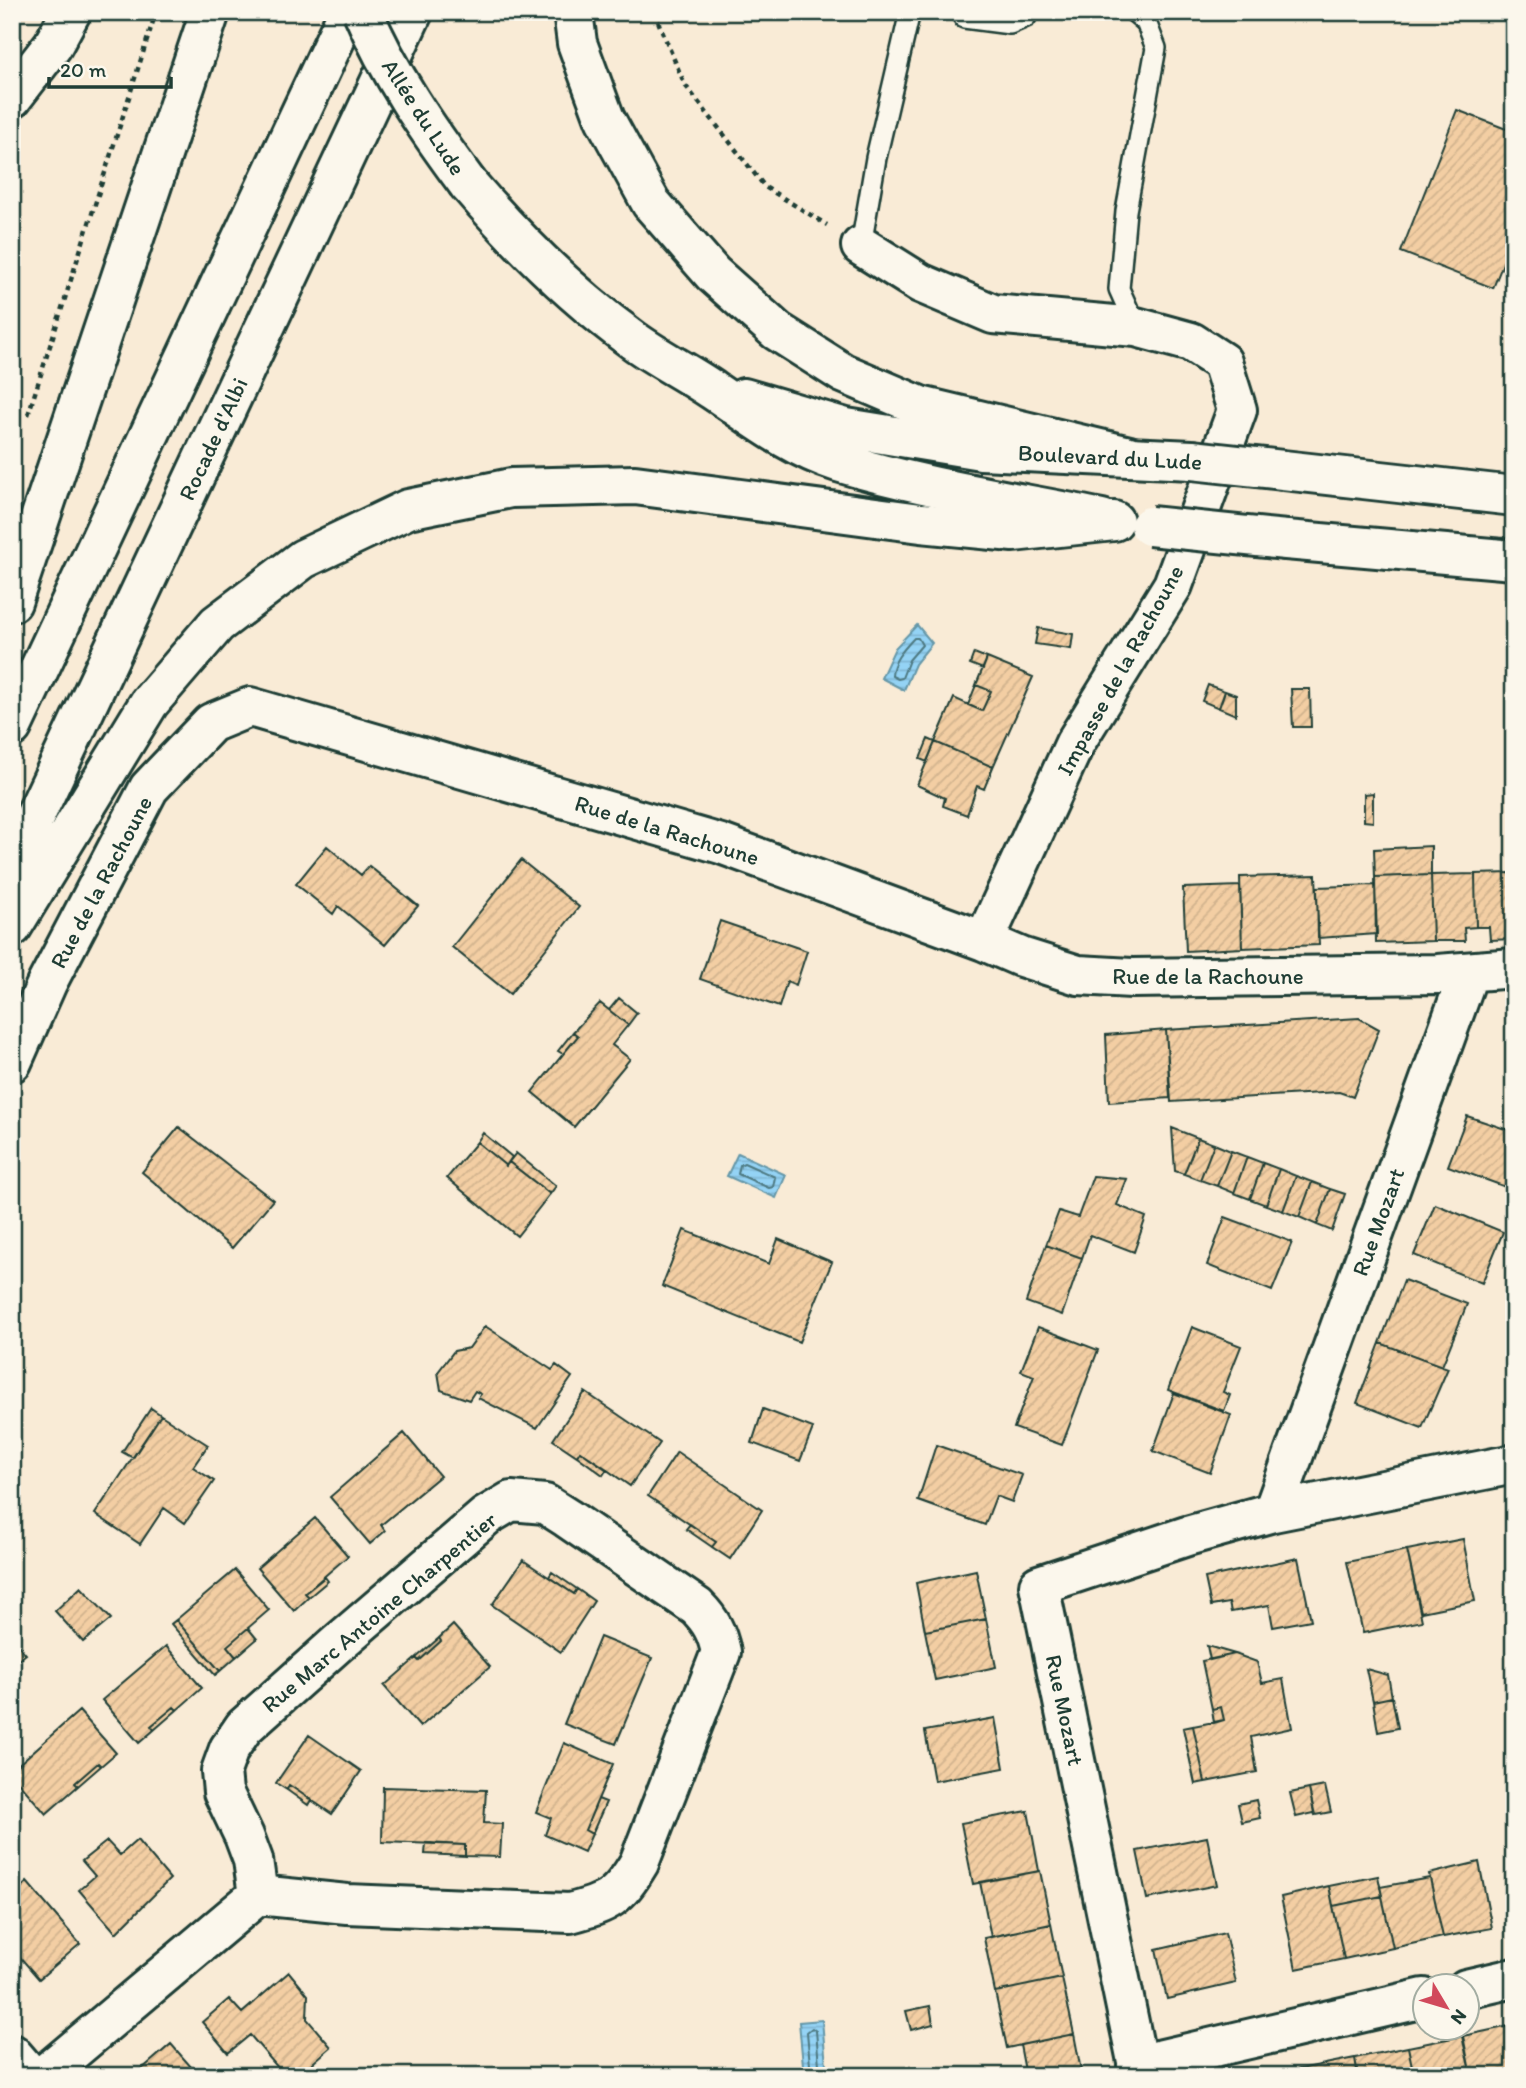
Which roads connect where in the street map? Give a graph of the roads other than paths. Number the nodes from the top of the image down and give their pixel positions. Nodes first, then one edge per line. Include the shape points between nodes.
1 (71, 12) edge
2 (210, 12) edge
3 (348, 12) edge
4 (363, 12) edge
5 (413, 12) edge
6 (573, 12) edge
7 (910, 12) edge
8 (1028, 12) edge
9 (1134, 12) edge
10 (964, 18) dead end
11 (12, 98) edge
12 (468, 184) joint
13 (860, 246) joint
14 (1136, 327) junction
15 (711, 389) junction
16 (1129, 456) junction
17 (1514, 496) edge
18 (1132, 524) junction
19 (1514, 560) edge
20 (12, 601) edge
21 (12, 727) edge
22 (12, 865) edge
23 (12, 927) edge
24 (984, 941) junction
25 (1514, 968) edge
26 (1469, 972) junction
27 (12, 1062) edge
28 (1514, 1464) edge
29 (1273, 1512) junction
30 (258, 1895) junction
31 (1514, 1978) edge
32 (1480, 1986) edge
33 (1410, 2002) edge
34 (12, 2054) edge
35 (1139, 2070) edge
36 (30, 2076) edge
37 (43, 2076) edge

1 - 11 main road via 53,45
2 - 20 main road
3 - 21 main road
4 - 12 main road, Allée du Lude, bridge via 423,123
5 - 22 main road, Rocade d'Albi
6 - 16 main road via 577,43 605,119 652,203 713,274 777,331 843,373 920,406
7 - 13 lane
8 - 10 lane via 1010,24
9 - 14 lane via 1146,22 1156,48 1126,211 1119,289
12 - 15 main road, Boulevard du Lude via 571,292 635,341
13 - 14 main road, Impasse de la Rachoune via 920,283 993,314
14 - 24 main road, Impasse de la Rachoune via 1191,342 1222,362 1237,410 1173,585 1075,743
15 - 16 main road, Boulevard du Lude via 846,428 981,450
15 - 18 main road, Boulevard du Lude via 779,435 836,461 941,487
16 - 17 main road, Boulevard du Lude, bridge
18 - 19 main road, bridge
18 - 23 main road via 1013,532 635,485 511,488 408,509 303,559 217,624 149,703
24 - 26 main road, Rue de la Rachoune via 1056,969 1104,977
24 - 27 main road, Rue de la Rachoune via 721,844 250,707 211,723 149,788 47,983
25 - 26 main road, Rue de la Rachoune
26 - 29 main road, Rue Mozart
28 - 29 main road, Rue Mozart
29 - 35 main road, Rue Mozart via 1039,1585
30 - 30 main road, Rue Marc Antoine Charpentier via 347,1904 570,1913 614,1897 639,1863 721,1652 718,1633 697,1607 567,1518 545,1504 511,1501 486,1516 337,1644 244,1727 229,1749 221,1771 223,1792 253,1860
30 - 37 main road
31 - 32 main road
33 - 35 main road
34 - 36 main road

